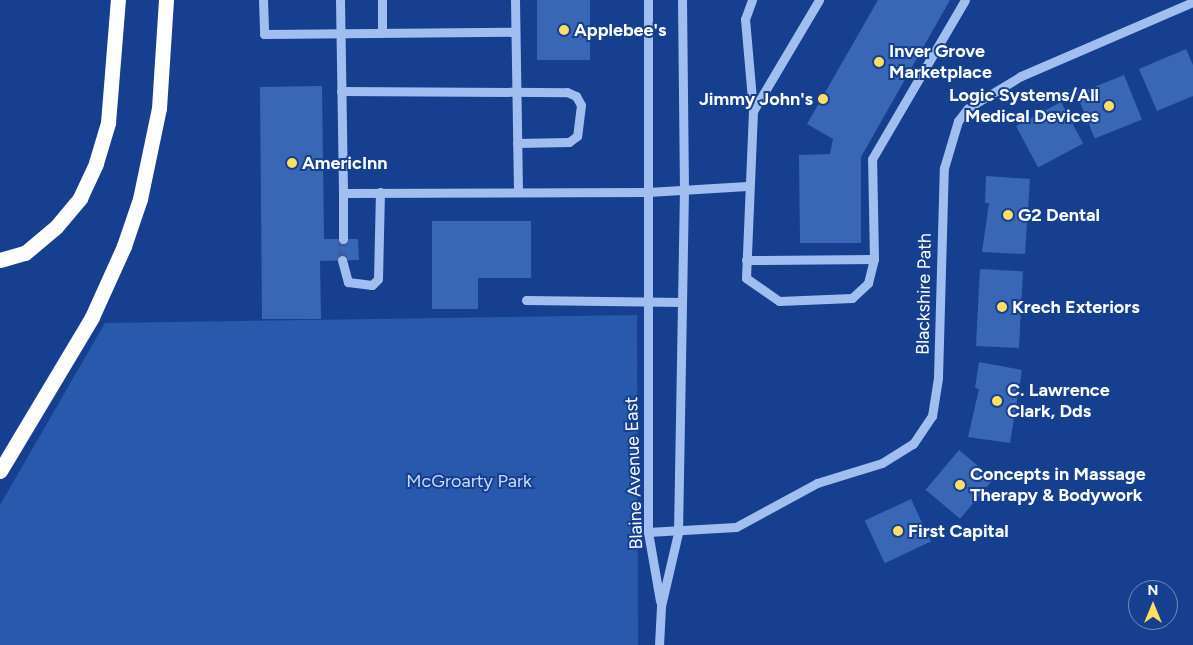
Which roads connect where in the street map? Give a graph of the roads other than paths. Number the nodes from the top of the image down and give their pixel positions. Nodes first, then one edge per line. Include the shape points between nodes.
1 (118, 0) edge
2 (166, 0) edge
3 (263, 0) edge
4 (340, 0) edge
5 (382, 0) edge
6 (514, 0) edge
7 (644, 0) edge
8 (648, 0) edge
9 (682, 0) edge
10 (752, 0) edge
11 (818, 0) edge
12 (965, 0) edge
13 (1193, 2) edge
14 (648, 17) junction
15 (382, 32) junction
16 (515, 32) junction
17 (340, 33) junction
18 (341, 91) junction
19 (516, 91) junction
20 (753, 111) junction
21 (517, 143) junction
22 (747, 186) junction
23 (518, 190) junction
24 (684, 190) junction
25 (380, 192) junction
26 (648, 192) junction
27 (343, 193) junction
28 (343, 238) tunnel mouth
29 (874, 259) junction
30 (0, 260) edge
31 (342, 260) tunnel mouth
32 (746, 260) junction
33 (526, 300) dead end
34 (648, 302) junction
35 (682, 302) junction
36 (0, 471) edge
37 (648, 532) junction
38 (678, 533) junction
39 (661, 606) junction
40 (660, 645) edge

1 - 30 highway via 108,123 96,163 80,198 56,226 25,253
2 - 36 highway via 159,108 140,199 124,246 92,317
3 - 17 street via 264,34
4 - 17 street
5 - 15 street
6 - 16 street
7 - 14 street
8 - 14 street, Blaine Avenue East
9 - 24 street, Blaine Avenue East
10 - 20 street via 745,19
11 - 20 street
12 - 29 street via 872,159
13 - 38 street, Blackshire Path via 1021,76 968,108 958,121 944,168 938,377 932,416 913,444 882,463 817,483 736,527
14 - 26 street, Blaine Avenue East
15 - 16 street
15 - 17 street
16 - 19 street
17 - 18 street
18 - 19 street
18 - 27 street
19 - 21 street
19 - 21 street via 567,92 581,104 581,129 569,142
20 - 22 street
21 - 23 street
22 - 24 street
22 - 32 street
23 - 25 street
23 - 26 street
24 - 26 street
24 - 35 street, Blaine Avenue East
25 - 27 street
25 - 31 street via 378,279 372,285 348,282
26 - 34 street, Blaine Avenue East
27 - 28 street
29 - 32 street
29 - 32 street via 868,283 852,298 779,301 746,278
33 - 34 street
34 - 35 street
34 - 37 street, Blaine Avenue East
35 - 38 street, Blaine Avenue East
37 - 38 street, Blackshire Path
37 - 39 street, Blaine Avenue East
38 - 39 street, Blaine Avenue East
39 - 40 street

